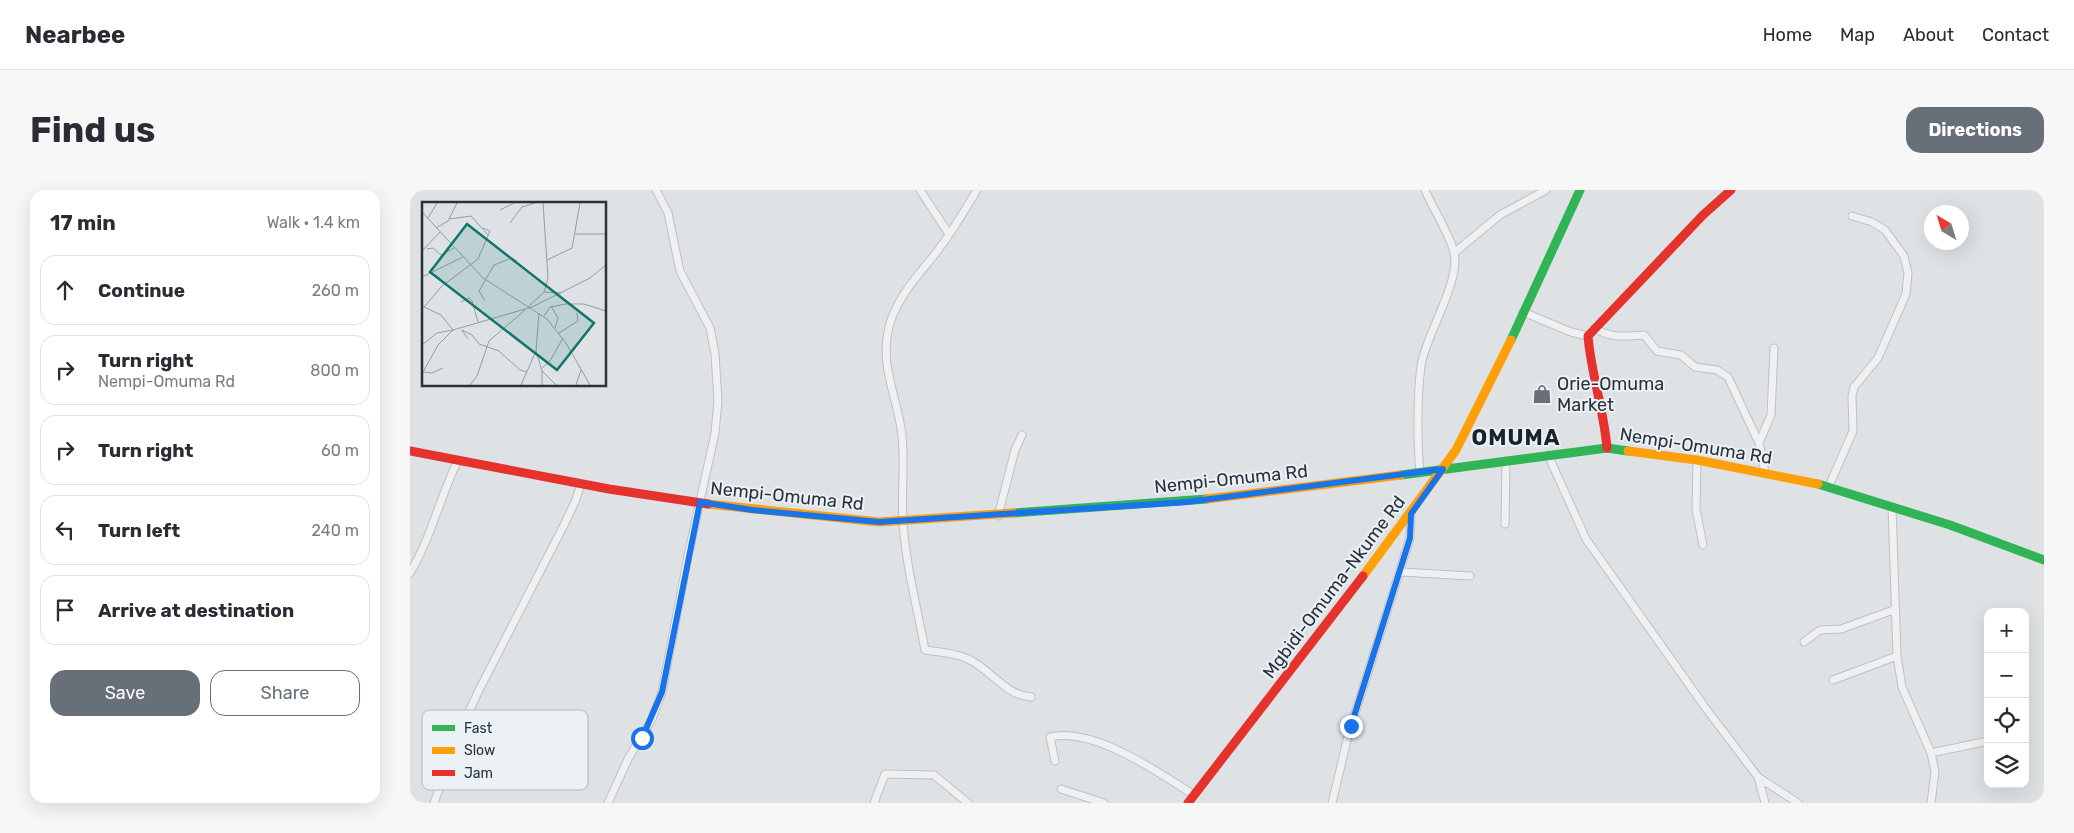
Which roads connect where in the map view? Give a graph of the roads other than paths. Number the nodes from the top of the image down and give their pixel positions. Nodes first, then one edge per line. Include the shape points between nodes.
1 (656, 190) edge
2 (920, 190) edge
3 (977, 190) edge
4 (1425, 190) edge
5 (1546, 190) edge
6 (1580, 190) edge
7 (1732, 190) edge
8 (1852, 216) dead end
9 (949, 234) junction
10 (1454, 253) junction
11 (1523, 312) junction
12 (1595, 328) junction
13 (1588, 336) junction
14 (1774, 348) dead end
15 (1022, 435) dead end
16 (1759, 443) junction
17 (1607, 448) junction
18 (410, 452) edge
19 (1548, 455) junction
20 (458, 460) junction
21 (1697, 460) junction
22 (1506, 461) junction
23 (1443, 469) junction
24 (1765, 472) junction
25 (1420, 473) junction
26 (581, 484) junction
27 (1829, 486) junction
28 (700, 502) junction
29 (1892, 507) junction
30 (1411, 514) junction
31 (998, 516) junction
32 (903, 519) junction
33 (1505, 524) dead end
34 (1702, 545) dead end
35 (2044, 560) edge
36 (1401, 572) junction
37 (410, 573) edge
38 (1470, 576) dead end
39 (1896, 609) junction
40 (1804, 642) dead end
41 (1897, 656) junction
42 (1833, 680) dead end
43 (1032, 697) dead end
44 (470, 710) edge
45 (1984, 741) edge
46 (1931, 753) junction
47 (1055, 761) dead end
48 (1758, 777) junction
49 (1061, 789) dead end
50 (439, 790) edge
51 (1194, 795) junction
52 (434, 803) edge
53 (608, 803) edge
54 (874, 803) edge
55 (968, 803) edge
56 (1104, 803) edge
57 (1188, 803) edge
58 (1332, 803) edge
59 (1765, 803) edge
60 (1798, 803) edge
61 (1931, 803) edge

1 - 28 street via 668,214 676,263 710,328 715,354 718,401 715,433
2 - 9 street
3 - 9 street
4 - 10 street
5 - 10 street via 1500,215
6 - 11 street, Mgbidi-Omuma-Nkume Rd
7 - 12 street via 1703,215
8 - 27 street via 1885,230 1904,256 1907,287 1878,358 1854,387 1853,431
9 - 32 street via 902,295 890,323 884,349 900,418
10 - 25 street via 1445,300 1421,364
11 - 13 street
11 - 23 street, Mgbidi-Omuma-Nkume Rd via 1471,422
12 - 13 street
12 - 16 street via 1604,334 1629,338 1644,335 1657,352 1681,355 1696,367 1722,372 1728,377
13 - 17 street via 1590,359 1605,419
14 - 16 street via 1771,415
15 - 31 street
16 - 24 street
17 - 19 street, Nempi-Omuma Rd
17 - 21 street, Nempi-Omuma Rd
18 - 20 street, Nempi-Omuma Rd
19 - 22 street, Nempi-Omuma Rd
19 - 48 street via 1586,538
20 - 26 street, Nempi-Omuma Rd
20 - 37 street
21 - 24 street, Nempi-Omuma Rd
21 - 34 street via 1696,509
22 - 23 street, Nempi-Omuma Rd
22 - 33 street
23 - 25 street, Nempi-Omuma Rd
23 - 30 street, Mgbidi-Omuma-Nkume Rd
24 - 27 street, Nempi-Omuma Rd
25 - 31 street, Nempi-Omuma Rd via 1187,502
26 - 28 street, Nempi-Omuma Rd
26 - 44 street via 563,527
27 - 29 street, Nempi-Omuma Rd
28 - 32 street, Nempi-Omuma Rd via 879,522
28 - 53 street via 662,692 652,720 628,759
29 - 35 street, Nempi-Omuma Rd
29 - 39 street
30 - 36 street via 1410,538
30 - 51 street, Mgbidi-Omuma-Nkume Rd
31 - 32 street, Nempi-Omuma Rd
32 - 43 street via 906,552 925,650 967,658 1004,686 1021,696
36 - 38 street
36 - 58 street via 1348,736
39 - 40 street via 1841,628 1820,630
39 - 41 street
41 - 42 street
41 - 46 street via 1902,687
45 - 46 street
46 - 61 street via 1935,772
47 - 51 street via 1050,737 1059,735 1096,742 1134,757
48 - 59 street
48 - 60 street
49 - 56 street
50 - 52 street
51 - 57 street, Mgbidi-Omuma-Nkume Rd
54 - 55 street via 885,774 934,776

